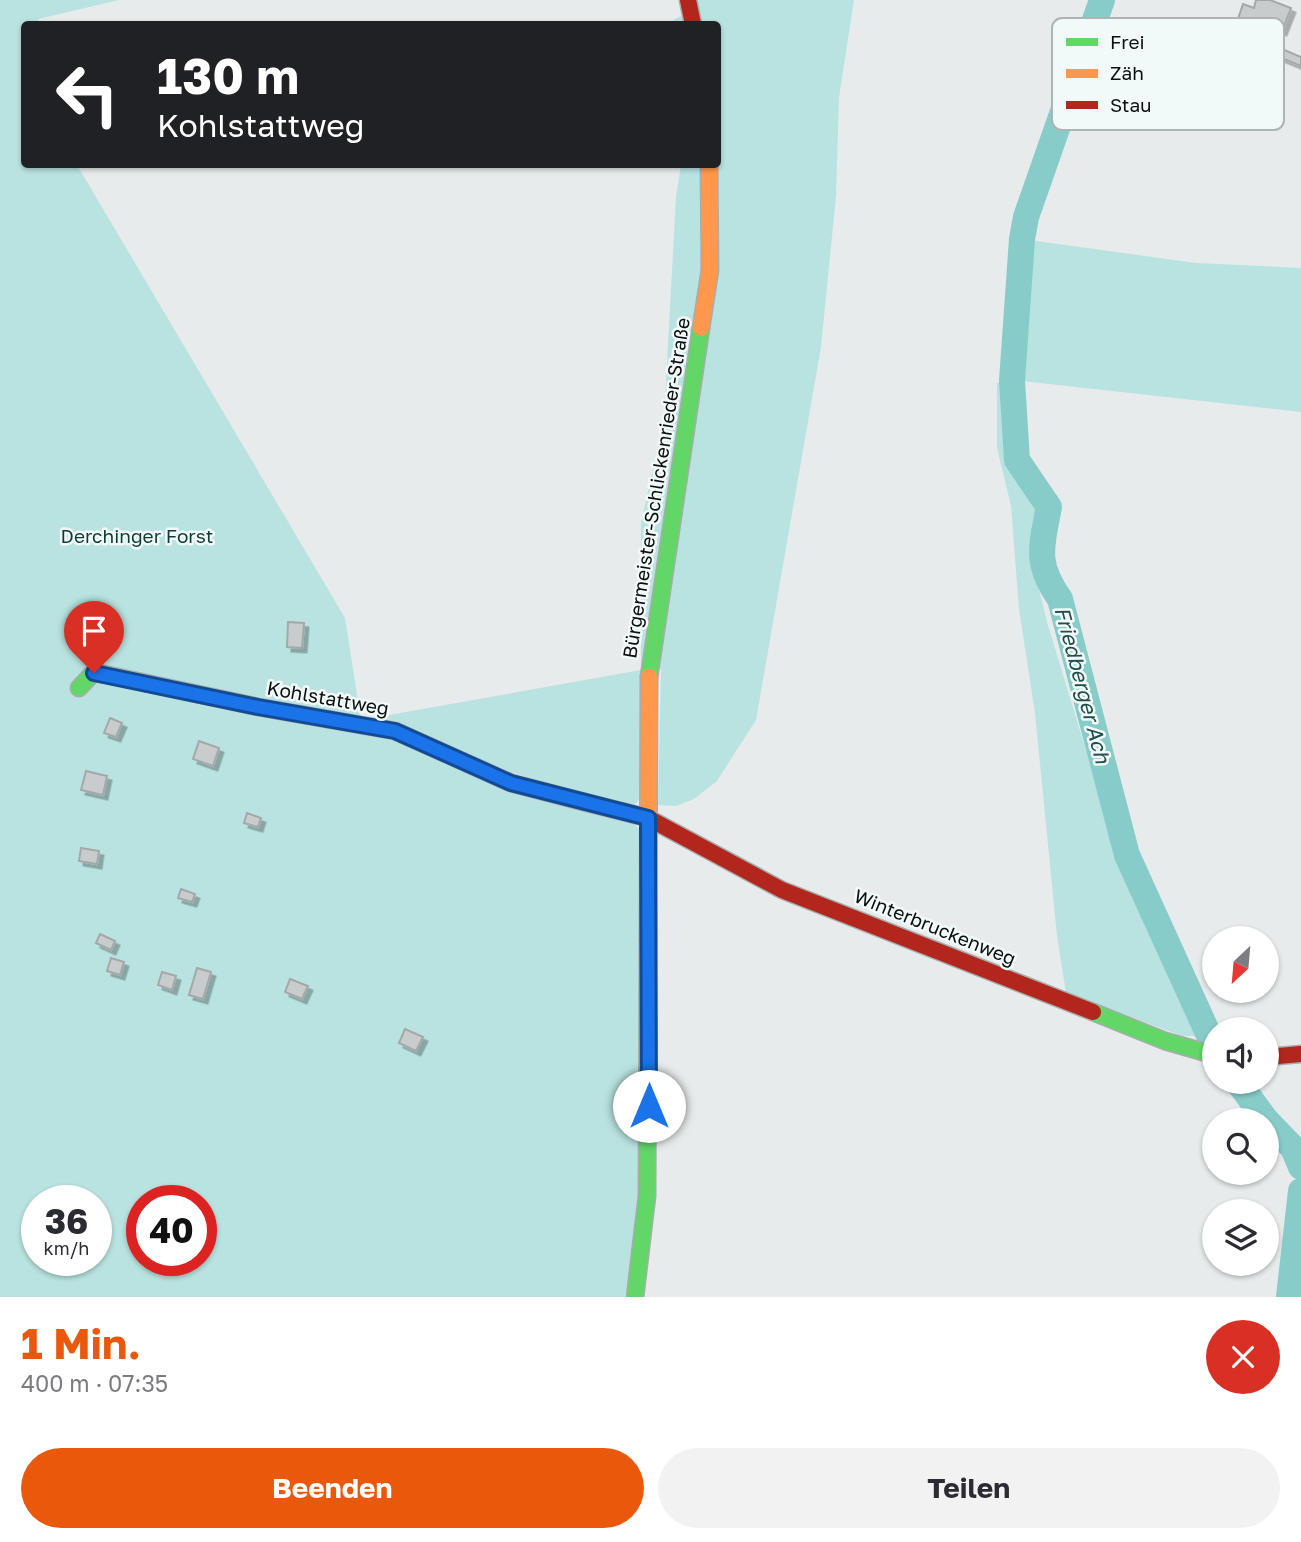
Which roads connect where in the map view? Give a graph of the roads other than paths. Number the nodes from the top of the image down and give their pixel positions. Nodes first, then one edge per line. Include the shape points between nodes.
1 (688, 0) edge
2 (692, 21) edge
3 (709, 168) edge
4 (79, 688) dead end
5 (648, 818) junction
6 (1202, 1052) edge
7 (1301, 1054) edge
8 (1279, 1056) edge
9 (635, 1297) edge

1 - 2 street
3 - 5 street, Bürgermeister-Schlickenrieder-Straße via 710,270 649,660
4 - 5 street, Kohlstattweg via 94,673 395,731 511,783
5 - 6 street, Winterbruckenweg via 782,890
5 - 9 street, Bürgermeister-Schlickenrieder-Straße via 647,1196
7 - 8 street

